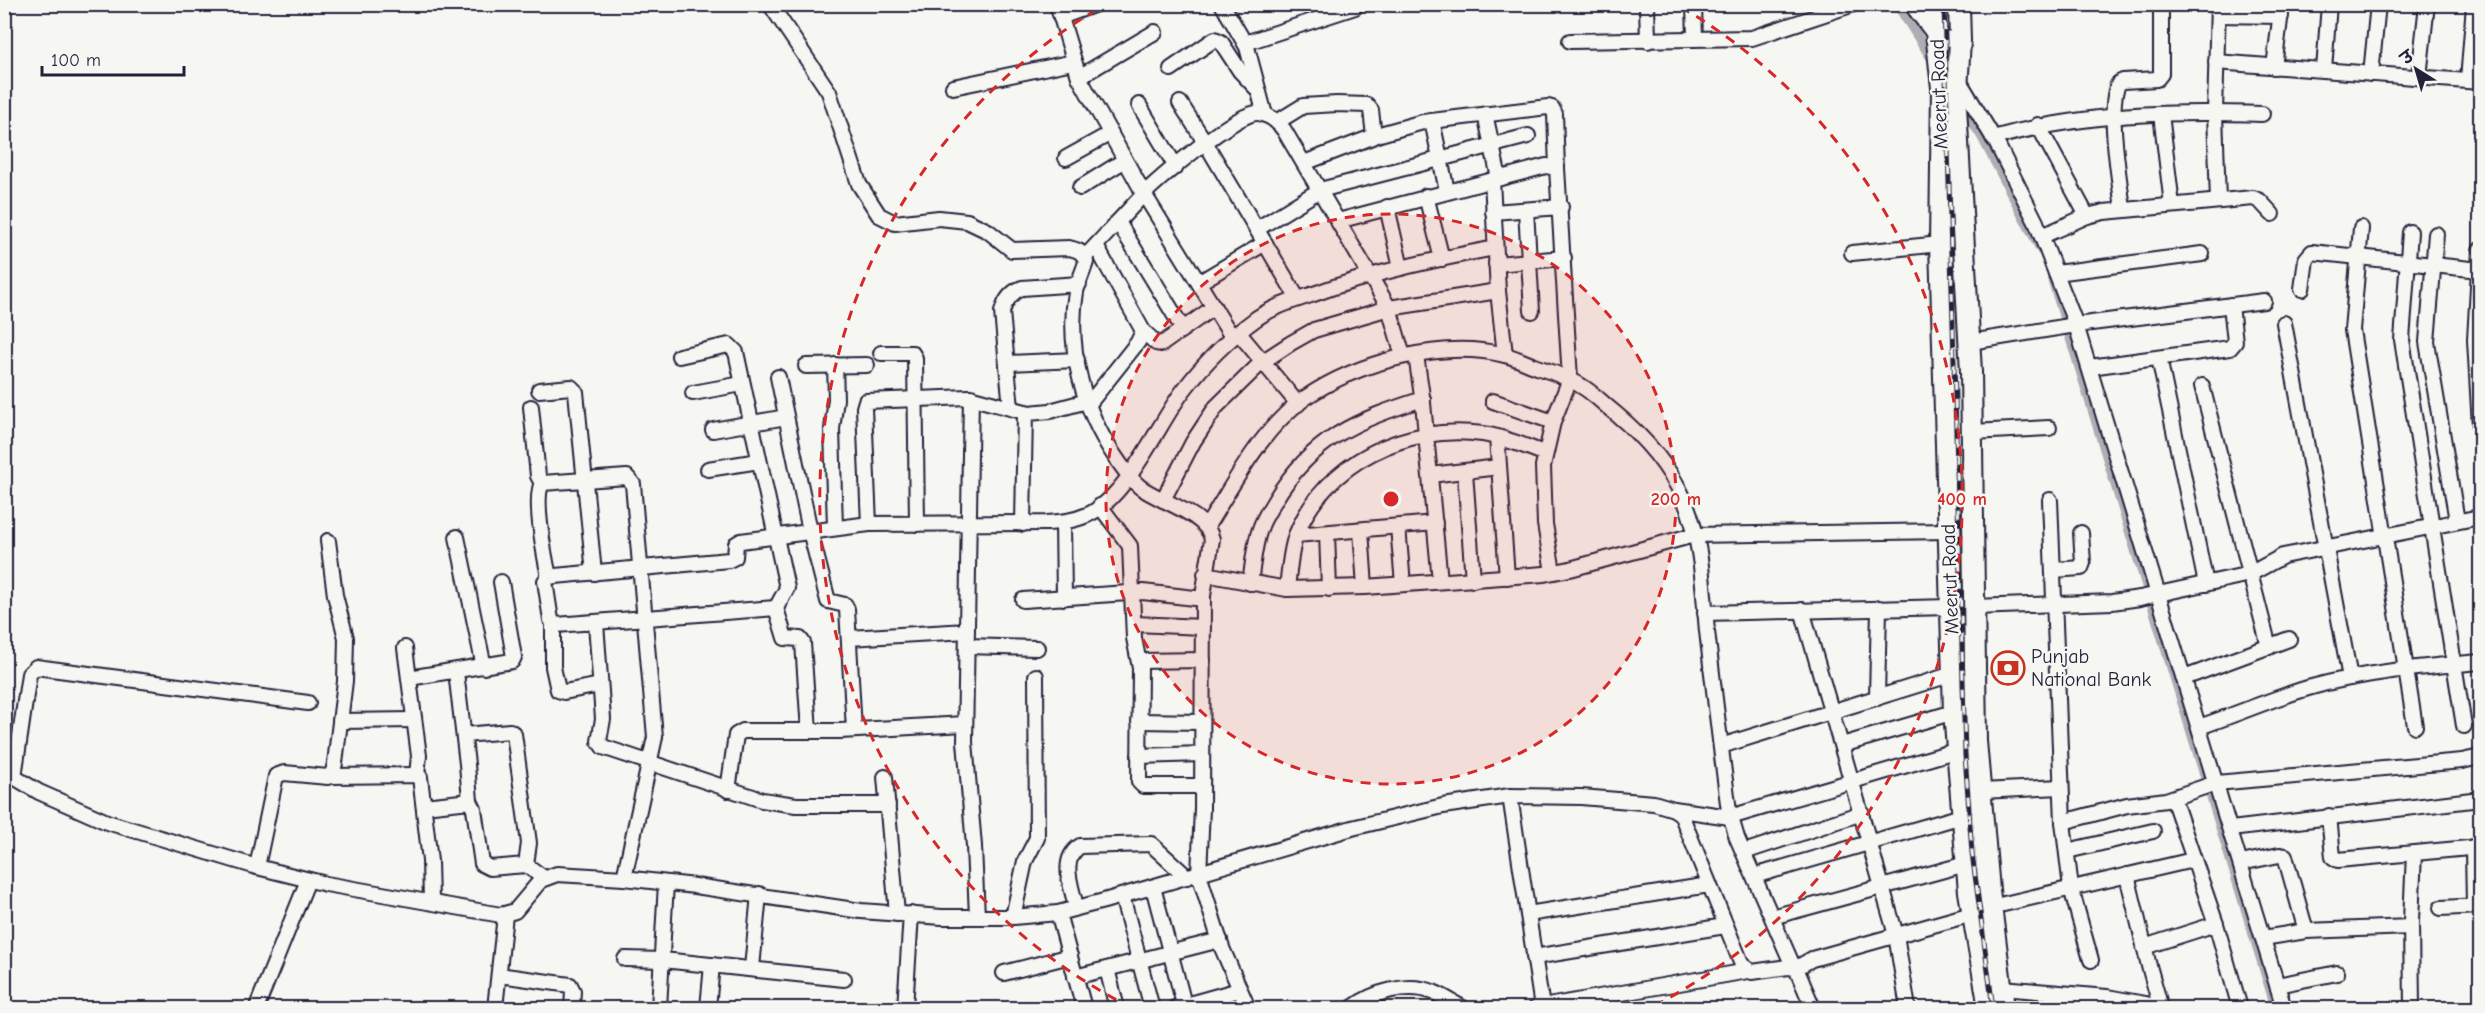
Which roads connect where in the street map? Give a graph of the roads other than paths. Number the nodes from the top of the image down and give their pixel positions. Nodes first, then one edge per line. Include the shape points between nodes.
1 (770, 4) edge
2 (1096, 4) edge
3 (1222, 4) edge
4 (1647, 4) edge
5 (1694, 4) edge
6 (1854, 4) edge
7 (1911, 4) edge
8 (1933, 4) edge
9 (1959, 4) edge
10 (2161, 4) edge
11 (2329, 4) edge
12 (2378, 4) edge
13 (2427, 4) edge
14 (2474, 4) edge
15 (1833, 7) edge
16 (1355, 8) dead end
17 (2218, 10) edge
18 (2282, 10) edge
19 (1059, 11) edge
20 (1155, 32) dead end
21 (1937, 38) junction
22 (1695, 39) junction
23 (1959, 39) junction
24 (1570, 41) dead end
25 (1648, 41) junction
26 (1245, 43) junction
27 (2216, 62) junction
28 (1073, 63) junction
29 (2274, 67) junction
30 (1171, 69) dead end
31 (2324, 70) junction
32 (1947, 74) junction
33 (2371, 74) junction
34 (2419, 77) junction
35 (1079, 78) junction
36 (2474, 81) edge
37 (953, 87) dead end
38 (1258, 90) junction
39 (1180, 103) dead end
40 (1139, 105) dead end
41 (2215, 112) junction
42 (1485, 114) junction
43 (2161, 114) junction
44 (2262, 114) dead end
45 (2113, 115) junction
46 (1271, 118) junction
47 (1432, 121) junction
48 (2038, 125) junction
49 (1111, 133) junction
50 (1374, 136) junction
51 (1528, 136) dead end
52 (1993, 138) junction
53 (1205, 142) junction
54 (1492, 146) junction
55 (1066, 158) dead end
56 (1440, 159) junction
57 (1125, 160) junction
58 (1304, 163) junction
59 (1176, 167) junction
60 (1557, 168) junction
61 (1496, 179) junction
62 (1080, 188) dead end
63 (1320, 190) junction
64 (1447, 190) junction
65 (1144, 194) junction
66 (1426, 196) junction
67 (2218, 201) junction
68 (2172, 205) junction
69 (1387, 207) junction
70 (1561, 207) junction
71 (2123, 209) junction
72 (1526, 210) junction
73 (1493, 212) junction
74 (2272, 214) dead end
75 (2087, 216) junction
76 (1338, 221) junction
77 (1118, 222) junction
78 (2361, 228) dead end
79 (1257, 229) junction
80 (2410, 232) dead end
81 (2436, 234) dead end
82 (2042, 236) junction
83 (1265, 243) junction
84 (1940, 244) junction
85 (1096, 246) junction
86 (1495, 248) junction
87 (2481, 250) edge
88 (1852, 253) dead end
89 (2202, 254) dead end
90 (2357, 256) junction
91 (1085, 257) junction
92 (1563, 258) junction
93 (1442, 259) junction
94 (1530, 261) junction
95 (2407, 262) junction
96 (1496, 264) junction
97 (2433, 266) junction
98 (1401, 268) junction
99 (2480, 270) edge
100 (2056, 273) junction
101 (1370, 275) junction
102 (1200, 282) junction
103 (1079, 284) junction
104 (2302, 289) dead end
105 (1498, 291) junction
106 (1298, 299) junction
107 (2265, 301) dead end
108 (2231, 305) junction
109 (1214, 308) junction
110 (1389, 308) junction
111 (1532, 311) dead end
112 (2284, 323) dead end
113 (2069, 326) junction
114 (1183, 329) junction
115 (1143, 331) junction
116 (1235, 335) junction
117 (1970, 342) junction
118 (881, 353) dead end
119 (1410, 355) junction
120 (1505, 355) junction
121 (679, 356) dead end
122 (2159, 358) junction
123 (1077, 360) junction
124 (1262, 362) junction
125 (1007, 363) junction
126 (835, 365) junction
127 (867, 365) dead end
128 (806, 366) dead end
129 (2090, 367) junction
130 (778, 377) dead end
131 (1570, 380) junction
132 (2479, 380) edge
133 (742, 384) junction
134 (2202, 386) dead end
135 (539, 390) dead end
136 (693, 393) dead end
137 (971, 397) junction
138 (917, 398) junction
139 (1423, 399) junction
140 (1492, 401) dead end
141 (1087, 403) junction
142 (1298, 404) junction
143 (531, 407) dead end
144 (1011, 408) junction
145 (1025, 412) junction
146 (786, 417) junction
147 (1553, 422) junction
148 (751, 423) junction
149 (2481, 427) edge
150 (2049, 428) dead end
151 (713, 430) dead end
152 (1972, 432) junction
153 (1426, 434) junction
154 (1497, 437) junction
155 (1544, 453) junction
156 (759, 461) junction
157 (1499, 467) junction
158 (708, 469) dead end
159 (1464, 472) junction
160 (1430, 476) junction
161 (1129, 477) junction
162 (584, 481) junction
163 (542, 483) junction
164 (1163, 500) junction
165 (2050, 500) dead end
166 (1100, 507) junction
167 (2481, 517) edge
168 (2457, 520) junction
169 (1063, 522) junction
170 (869, 524) junction
171 (917, 524) junction
172 (970, 524) junction
173 (1023, 524) junction
174 (1435, 524) junction
175 (1207, 526) junction
176 (1398, 526) junction
177 (2431, 526) junction
178 (835, 527) junction
179 (1361, 530) junction
180 (810, 531) junction
181 (1948, 531) junction
182 (1327, 532) junction
183 (2081, 533) dead end
184 (775, 535) junction
185 (1296, 535) junction
186 (1695, 535) junction
187 (2385, 535) junction
188 (457, 537) dead end
189 (328, 541) dead end
190 (2327, 547) junction
191 (640, 570) junction
192 (2053, 570) junction
193 (1553, 572) junction
194 (594, 573) junction
195 (1206, 574) junction
196 (2250, 574) junction
197 (549, 577) junction
198 (1506, 577) junction
199 (1473, 580) junction
200 (1440, 581) junction
201 (501, 582) dead end
202 (1250, 583) junction
203 (1403, 584) junction
204 (2206, 584) junction
205 (1365, 587) junction
206 (1287, 589) junction
207 (1329, 589) junction
208 (1134, 592) junction
209 (2150, 596) junction
210 (1064, 598) junction
211 (1203, 599) junction
212 (1023, 600) dead end
213 (2054, 605) junction
214 (1950, 606) junction
215 (1974, 607) junction
216 (776, 608) junction
217 (1879, 608) junction
218 (1802, 610) junction
219 (1705, 613) junction
220 (645, 619) junction
221 (596, 623) junction
222 (553, 624) junction
223 (1135, 624) junction
224 (1203, 627) junction
225 (967, 631) junction
226 (849, 638) junction
227 (2289, 639) dead end
228 (967, 646) junction
229 (2269, 647) junction
230 (405, 648) dead end
231 (1037, 648) dead end
232 (1203, 660) junction
233 (1139, 661) junction
234 (2481, 662) edge
235 (2456, 664) junction
236 (484, 667) junction
237 (2405, 669) junction
238 (456, 672) junction
239 (1953, 674) junction
240 (1036, 676) dead end
241 (409, 678) junction
242 (2184, 678) junction
243 (2350, 678) junction
244 (600, 686) junction
245 (1877, 698) junction
246 (308, 703) dead end
247 (1832, 711) junction
248 (1954, 712) junction
249 (414, 720) junction
250 (340, 721) junction
251 (1139, 721) junction
252 (1202, 722) junction
253 (965, 724) junction
254 (2415, 726) dead end
255 (2464, 726) dead end
256 (2199, 727) junction
257 (854, 730) junction
258 (808, 731) junction
259 (464, 735) junction
260 (1977, 744) junction
261 (1842, 745) junction
262 (1720, 746) junction
263 (1956, 751) junction
264 (1202, 753) junction
265 (1139, 756) junction
266 (2481, 757) edge
267 (650, 763) junction
268 (9, 774) edge
269 (417, 775) junction
270 (331, 776) junction
271 (885, 777) dead end
272 (1852, 781) junction
273 (2210, 784) junction
274 (1202, 786) junction
275 (2061, 787) junction
276 (728, 789) junction
277 (1981, 791) junction
278 (1510, 796) junction
279 (2172, 798) junction
280 (2481, 799) edge
281 (470, 801) junction
282 (888, 805) junction
283 (424, 806) junction
284 (1674, 809) junction
285 (1862, 813) junction
286 (1962, 816) junction
287 (2329, 816) junction
288 (1730, 817) junction
289 (2063, 822) junction
290 (2231, 829) junction
291 (2153, 831) dead end
292 (1870, 841) junction
293 (2477, 847) edge
294 (2067, 851) junction
295 (1744, 852) junction
296 (2414, 853) junction
297 (2193, 860) junction
298 (2241, 863) junction
299 (1966, 864) junction
300 (526, 865) junction
301 (257, 867) junction
302 (1193, 875) junction
303 (2127, 875) junction
304 (1754, 876) junction
305 (544, 878) junction
306 (624, 878) junction
307 (308, 880) junction
308 (666, 883) junction
309 (1709, 885) junction
310 (1153, 887) junction
311 (1883, 887) junction
312 (2071, 888) junction
313 (759, 894) junction
314 (1122, 896) junction
315 (431, 902) junction
316 (2478, 906) edge
317 (1076, 907) junction
318 (1991, 907) junction
319 (2441, 908) dead end
320 (1058, 913) junction
321 (904, 914) junction
322 (1528, 914) junction
323 (1972, 914) junction
324 (506, 915) junction
325 (977, 917) junction
326 (1013, 917) junction
327 (1772, 917) junction
328 (2216, 924) junction
329 (1725, 926) junction
330 (2410, 927) junction
331 (2306, 931) junction
332 (1896, 935) junction
333 (2263, 938) junction
334 (1220, 940) junction
335 (2144, 947) junction
336 (1172, 953) junction
337 (1070, 956) junction
338 (1534, 957) junction
339 (625, 959) dead end
340 (663, 960) junction
341 (2091, 960) dead end
342 (1139, 961) junction
343 (712, 965) junction
344 (1795, 967) junction
345 (752, 968) junction
346 (1107, 969) junction
347 (1748, 971) junction
348 (1004, 973) dead end
349 (2337, 974) dead end
350 (499, 975) junction
351 (1075, 977) junction
352 (844, 979) dead end
353 (2277, 985) junction
354 (2002, 988) junction
355 (1239, 990) junction
356 (2087, 1002) edge
357 (258, 1004) dead end
358 (2161, 1007) edge
359 (495, 1008) edge
360 (572, 1008) edge
361 (659, 1008) edge
362 (708, 1008) edge
363 (905, 1008) edge
364 (1084, 1008) edge
365 (1117, 1008) edge
366 (1152, 1008) edge
367 (1182, 1008) edge
368 (1248, 1008) edge
369 (1352, 1008) edge
370 (1463, 1008) edge
371 (1539, 1008) edge
372 (1813, 1008) edge
373 (1908, 1008) edge
374 (1989, 1008) edge
375 (2004, 1008) edge
376 (2240, 1008) edge
377 (2284, 1008) edge
378 (2412, 1008) edge

1 - 91 street via 829,92 859,184 886,221 958,219 975,224 1012,250 1069,248
2 - 19 street
3 - 26 street
4 - 25 street
5 - 22 street
6 - 15 street
7 - 21 street
8 - 21 highway, Meerut Road
9 - 23 highway, Meerut Road
10 - 45 street via 2162,74 2157,79 2118,83
11 - 31 street
12 - 33 street
13 - 34 street
14 - 36 street
15 - 22 street via 1752,38
16 - 26 street
17 - 18 street
17 - 27 street
18 - 29 street
19 - 28 street
20 - 35 street
21 - 23 street
21 - 32 highway, Meerut Road
22 - 25 street
23 - 32 highway, Meerut Road
24 - 25 street
26 - 38 street
27 - 29 street
27 - 41 street
28 - 35 street
28 - 37 street
29 - 31 street
30 - 38 street via 1215,39
31 - 33 street
32 - 52 street
32 - 84 highway, Meerut Road
32 - 117 highway, Meerut Road via 1956,106
33 - 34 street
34 - 36 street
35 - 49 street
38 - 46 street
39 - 53 street
40 - 59 street
41 - 43 street
41 - 44 street
41 - 67 street
42 - 47 street
42 - 54 street
42 - 60 street via 1552,108
43 - 45 street
43 - 68 street
45 - 48 street
45 - 71 street
46 - 50 street via 1303,106 1367,105
46 - 53 street via 1258,113 1243,116
46 - 58 street
47 - 50 street
47 - 56 street
48 - 52 street
48 - 75 street
49 - 55 street
49 - 57 street
50 - 58 street
51 - 54 street
52 - 82 street
53 - 59 street
53 - 79 street
54 - 56 street
54 - 61 street
56 - 63 street
56 - 64 street
57 - 62 street
57 - 65 street
58 - 63 street
59 - 65 street
60 - 61 street via 1546,166
60 - 70 street
61 - 64 street
61 - 73 street
63 - 76 street
63 - 79 street
64 - 66 street
65 - 77 street
65 - 102 street
66 - 69 street
66 - 93 street
67 - 68 street
67 - 74 street via 2253,198
68 - 71 street
69 - 76 street
69 - 98 street
70 - 72 street
70 - 92 street
71 - 75 street
72 - 73 street
72 - 94 street
73 - 86 street
75 - 82 street
76 - 101 street
77 - 85 street
77 - 114 street
78 - 90 street
79 - 83 street
80 - 95 street
81 - 97 street
82 - 100 street
83 - 102 street
83 - 106 street
84 - 88 street
84 - 181 highway, Meerut Road
85 - 91 street
85 - 115 street
86 - 93 street
86 - 96 street
87 - 99 street
89 - 100 street
90 - 95 street
90 - 104 street via 2317,252 2308,255
90 - 187 street via 2352,330
91 - 103 street
92 - 94 street
92 - 131 street
93 - 98 street
94 - 96 street
94 - 111 street
95 - 97 street
95 - 177 street via 2403,340
96 - 105 street
97 - 99 street
97 - 168 street via 2427,342
98 - 101 street
99 - 132 street via 2475,334
100 - 113 street
101 - 106 street
101 - 110 street
102 - 109 street
103 - 123 street via 1075,306
103 - 125 street via 1022,288 1009,297 1002,312
105 - 110 street
105 - 120 street
106 - 116 street via 1276,307
107 - 108 street
108 - 113 street
108 - 122 street via 2235,342 2230,348
109 - 114 street
109 - 116 street
110 - 119 street
110 - 124 street via 1314,330
112 - 190 street
113 - 117 street
113 - 129 street
114 - 115 street via 1162,344
115 - 141 street
116 - 124 street
116 - 161 street via 1202,366
117 - 152 highway, Meerut Road
118 - 138 street via 914,355
119 - 120 street via 1448,351
119 - 139 street
119 - 142 street via 1342,378
120 - 131 street
121 - 133 street via 732,346
122 - 129 street
122 - 204 street
123 - 125 street
123 - 141 street
124 - 142 street
124 - 164 street via 1216,407
125 - 144 street
126 - 127 street
126 - 128 street
126 - 178 street
129 - 209 street
130 - 146 street
131 - 147 street
131 - 186 street via 1586,388 1652,447 1684,499
132 - 149 street
133 - 136 street
133 - 148 street
134 - 196 street
135 - 162 street via 575,389
137 - 138 street
137 - 144 street
137 - 172 street
138 - 170 street via 870,400 865,404
138 - 171 street
139 - 153 street
139 - 202 street via 1355,423 1319,447 1297,469 1260,527
140 - 147 street
141 - 145 street
141 - 161 street via 1101,436
142 - 175 street via 1263,440
143 - 163 street
144 - 145 street
145 - 173 street
146 - 148 street
146 - 180 street
147 - 155 street
148 - 151 street
148 - 156 street
150 - 152 street
152 - 215 highway, Meerut Road
153 - 154 street
153 - 160 street
153 - 185 street via 1374,451 1350,466 1310,506
154 - 155 street
154 - 157 street
155 - 193 street via 1543,500
156 - 158 street
156 - 184 street
157 - 159 street
157 - 198 street
159 - 160 street
159 - 199 street
160 - 174 street
161 - 164 street
161 - 166 street
162 - 163 street
162 - 191 street via 627,477 632,481
162 - 194 street
163 - 197 street via 539,493
164 - 175 street
165 - 192 street
166 - 169 street via 1086,516
166 - 208 street via 1130,546
167 - 168 street
168 - 177 street
169 - 173 street
169 - 210 street
170 - 171 street
170 - 178 street
171 - 172 street
172 - 173 street
172 - 225 street
174 - 176 street
174 - 200 street
175 - 195 street via 1212,539
176 - 179 street
176 - 203 street
177 - 187 street
177 - 235 street
178 - 180 street
179 - 182 street
179 - 205 street
180 - 184 street
180 - 226 street via 828,601 847,609
181 - 186 street
181 - 214 highway, Meerut Road
182 - 185 street
182 - 207 street
183 - 192 street via 2081,568
184 - 191 street via 738,542 735,557 729,560
184 - 216 street via 787,588
185 - 206 street
186 - 193 street
186 - 219 street
187 - 190 street
187 - 237 street
188 - 236 street
189 - 250 street via 346,638
190 - 196 street via 2283,556
190 - 243 street
191 - 194 street
191 - 220 street
192 - 213 street
193 - 198 street
194 - 197 street
195 - 202 street
195 - 211 street
196 - 204 street
196 - 229 street
197 - 222 street via 545,581
198 - 199 street
199 - 200 street
200 - 203 street
201 - 236 street via 514,659
202 - 206 street
203 - 205 street
204 - 209 street
205 - 207 street
206 - 207 street
208 - 210 street
208 - 211 street
208 - 223 street
209 - 213 street
209 - 242 street
210 - 212 street
211 - 224 street
213 - 215 street
213 - 275 street
214 - 217 street
214 - 239 highway, Meerut Road
215 - 260 highway, Meerut Road
216 - 220 street
216 - 258 street via 785,638 800,639 803,643
217 - 218 street
217 - 245 street
218 - 219 street
218 - 247 street
219 - 262 street
220 - 221 street
220 - 267 street via 655,737
221 - 222 street
221 - 244 street
222 - 244 street via 553,667 558,690
223 - 224 street
223 - 233 street
224 - 232 street
225 - 226 street
225 - 228 street
226 - 257 street
227 - 229 street
228 - 231 street
228 - 253 street
229 - 242 street
230 - 241 street
232 - 233 street
232 - 252 street
233 - 251 street
234 - 235 street
235 - 237 street
235 - 255 street
236 - 238 street
237 - 243 street
237 - 254 street
238 - 241 street
238 - 259 street
239 - 245 street
239 - 248 highway, Meerut Road
240 - 326 street via 1037,838 1025,861
241 - 249 street
242 - 256 street
243 - 256 street via 2305,689
244 - 267 street via 600,745
245 - 247 street
246 - 268 street via 36,667 29,674
247 - 261 street
247 - 262 street
248 - 261 street
248 - 263 highway, Meerut Road
249 - 250 street
249 - 269 street via 419,756
250 - 270 street
251 - 252 street
251 - 265 street
252 - 264 street
253 - 257 street
253 - 325 street
256 - 273 street
257 - 258 street
258 - 276 street via 740,732 736,735
259 - 281 street
259 - 300 street via 510,731 514,734 529,843
260 - 263 street
260 - 277 highway, Meerut Road
261 - 272 street
262 - 288 street
263 - 272 street
263 - 286 highway, Meerut Road
264 - 265 street
264 - 274 street
265 - 274 street via 1139,782 1143,786
266 - 273 street
267 - 276 street
267 - 306 street
268 - 301 street via 107,822
269 - 270 street
269 - 283 street
270 - 301 street via 276,776
271 - 282 street
272 - 285 street
272 - 288 street
273 - 279 street
273 - 290 street
274 - 302 street
275 - 277 street
275 - 289 street
276 - 282 street via 796,805
277 - 318 highway, Meerut Road
278 - 284 street via 1581,796 1654,803
278 - 302 street via 1396,817
278 - 322 street
279 - 289 street
279 - 297 street
280 - 287 street
281 - 283 street
281 - 300 street via 482,864
282 - 321 street
283 - 315 street
284 - 288 street
284 - 309 street via 1681,814
285 - 292 street
285 - 295 street
286 - 292 street
286 - 299 highway, Meerut Road
287 - 290 street
287 - 296 street via 2335,859
288 - 295 street
289 - 294 street
290 - 298 street
291 - 294 street
292 - 304 street
292 - 311 street
293 - 296 street
293 - 316 street
294 - 312 street
295 - 304 street
296 - 330 street
297 - 303 street
297 - 328 street
298 - 331 street via 2285,856
298 - 333 street
299 - 311 street
299 - 323 highway, Meerut Road
300 - 305 street
301 - 307 street
302 - 310 street
302 - 317 street via 1151,843 1080,846 1069,857 1068,866
302 - 334 street
303 - 312 street
303 - 335 street
304 - 327 street
305 - 306 street via 557,874
305 - 324 street via 515,911
306 - 308 street
307 - 315 street
307 - 357 street
308 - 313 street
308 - 340 street
309 - 322 street
309 - 329 street
310 - 314 street
310 - 336 street
311 - 327 street
311 - 332 street
312 - 318 street
312 - 341 street
313 - 321 street
313 - 345 street
314 - 317 street
314 - 342 street
315 - 324 street
316 - 319 street
317 - 320 street
318 - 354 highway, Meerut Road
320 - 326 street
320 - 337 street
321 - 325 street
321 - 363 street
322 - 338 street
323 - 332 street
323 - 374 highway, Meerut Road
324 - 350 street
325 - 326 street
327 - 344 street
328 - 335 street
328 - 376 street
329 - 338 street
329 - 347 street
330 - 331 street
330 - 378 street
331 - 333 street
332 - 344 street via 1812,958
332 - 373 street
333 - 353 street
334 - 336 street
334 - 355 street
335 - 358 street
336 - 342 street
336 - 367 street
337 - 348 street
337 - 351 street
338 - 371 street
339 - 340 street
340 - 343 street
340 - 361 street
342 - 346 street
342 - 366 street
343 - 345 street
343 - 362 street
344 - 347 street
344 - 372 street
345 - 352 street
346 - 351 street
346 - 365 street
347 - 371 street
349 - 353 street
350 - 359 street
350 - 360 street via 570,985
351 - 364 street
353 - 377 street
354 - 356 street
354 - 375 highway, Meerut Road
355 - 367 street
355 - 368 street
356 - 358 street
369 - 370 street via 1380,993 1411,988 1435,993

